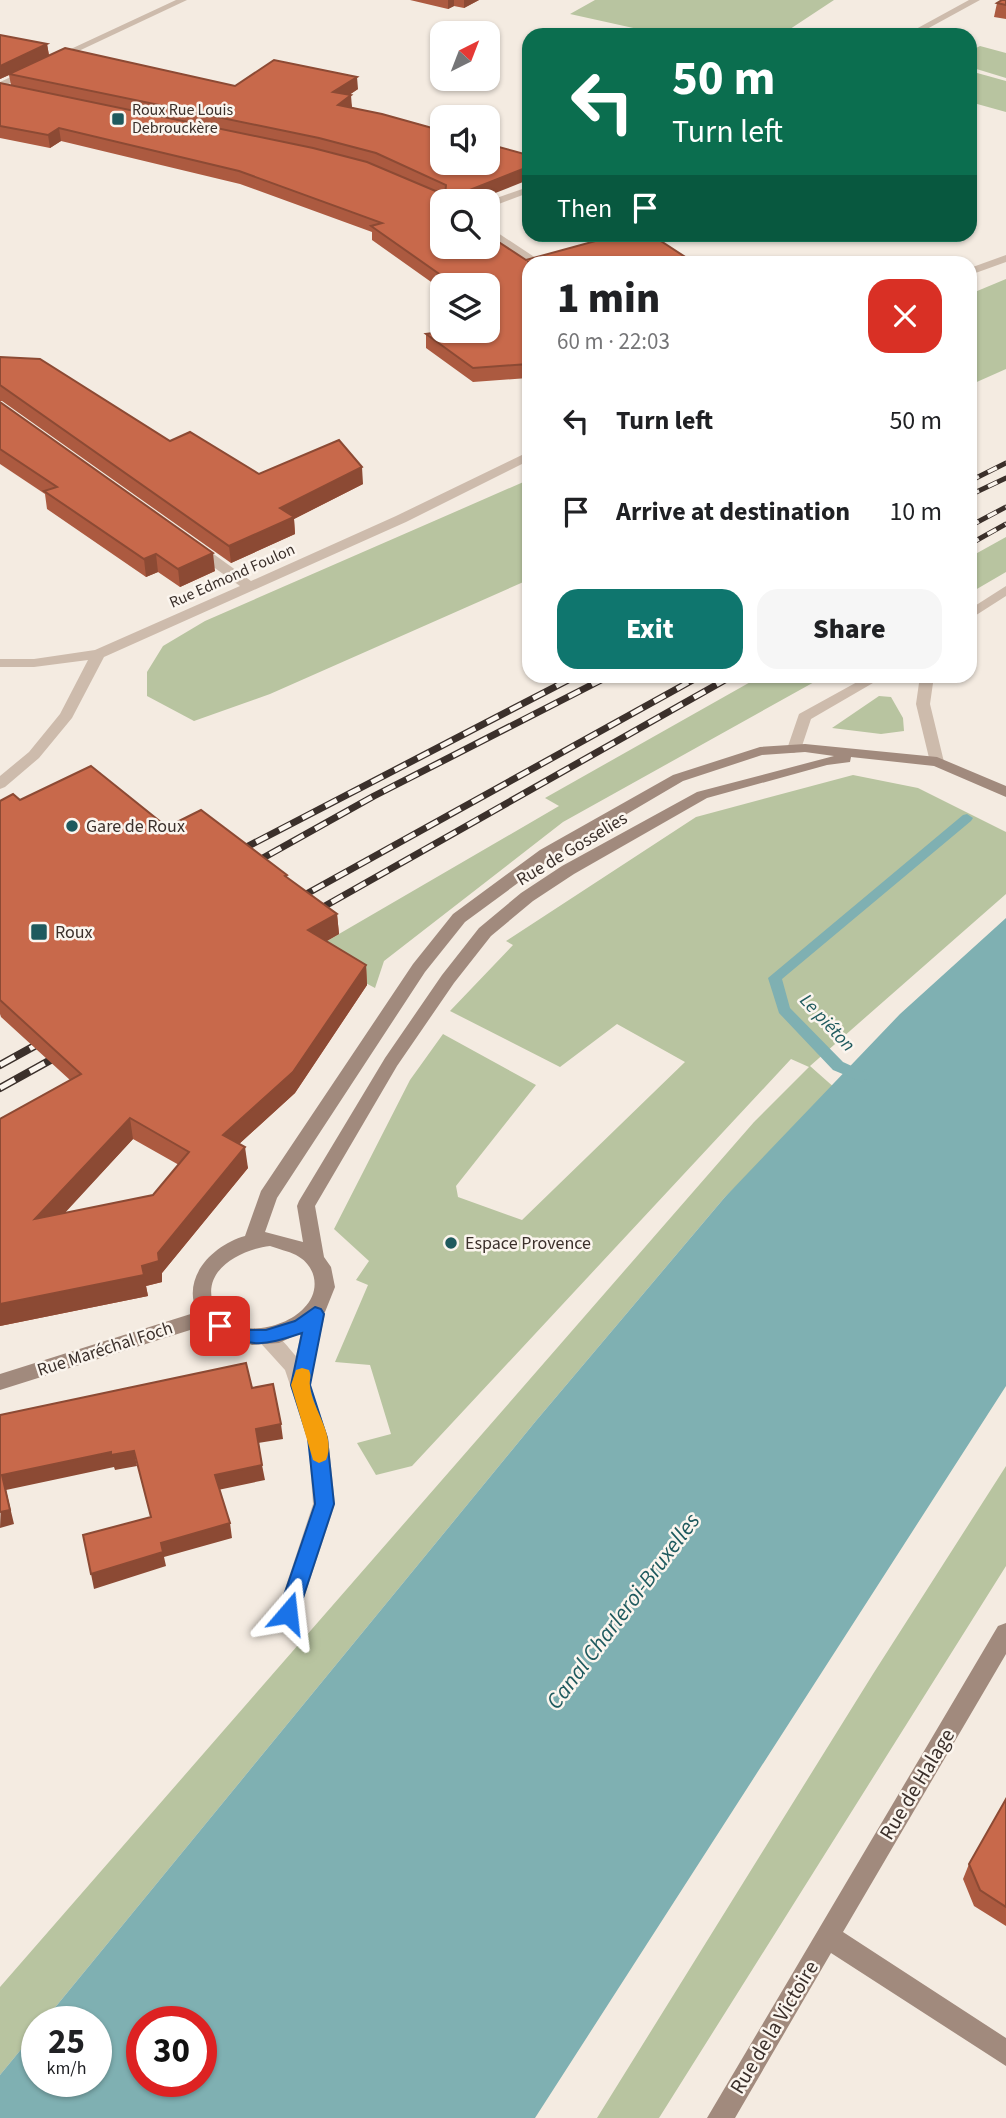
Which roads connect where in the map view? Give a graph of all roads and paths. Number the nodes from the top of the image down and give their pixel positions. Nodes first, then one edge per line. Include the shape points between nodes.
1 (183, 0) edge
2 (976, 0) edge
3 (922, 28) edge
4 (0, 87) edge
5 (13, 91) edge
6 (522, 192) edge
7 (500, 200) edge
8 (500, 239) edge
9 (528, 256) edge
10 (1006, 258) edge
11 (977, 269) edge
12 (522, 459) edge
13 (185, 540) edge
14 (250, 587) junction
15 (1006, 590) edge
16 (977, 610) edge
17 (97, 654) junction
18 (0, 663) edge
19 (865, 683) edge
20 (926, 683) edge
21 (800, 748) junction
22 (886, 755) junction
23 (937, 762) junction
24 (0, 784) edge
25 (1006, 792) edge
26 (253, 1241) junction
27 (315, 1256) junction
28 (315, 1314) junction
29 (210, 1316) junction
30 (266, 1338) junction
31 (0, 1382) edge
32 (300, 1385) junction
33 (288, 1613) dead end
34 (1006, 1633) edge
35 (827, 1936) junction
36 (1006, 2053) edge
37 (720, 2118) edge

1 - 4 street
2 - 3 street
4 - 5 street
6 - 7 street
8 - 9 street
10 - 11 street
12 - 14 street, Rue Edmond Foulon
13 - 14 street
14 - 17 street, Rue Edmond Foulon
15 - 16 street
17 - 18 street, Rue Edmond Foulon
17 - 24 street via 67,715 34,755
19 - 21 street via 804,717
20 - 23 street via 923,704
21 - 22 street, Rue de Gosselies
21 - 26 street, Rue de Gosselies via 760,751 678,778 546,854 459,918 419,968 268,1196
22 - 23 street, Rue de Gosselies
22 - 27 street, Rue de Gosselies via 826,761 702,795 568,870 485,932 390,1062 306,1206
23 - 25 street, Rue de Gosselies
26 - 27 street via 287,1242
26 - 29 street via 234,1247 207,1271 203,1302
27 - 28 street via 327,1284
28 - 30 street via 302,1326
28 - 32 street
29 - 30 street via 234,1333
29 - 31 street, Rue Maréchal Foch
30 - 32 street via 294,1366
32 - 33 street via 318,1438 324,1504
34 - 35 street, Rue de Halage
35 - 36 street
35 - 37 street, Rue de la Victoire

